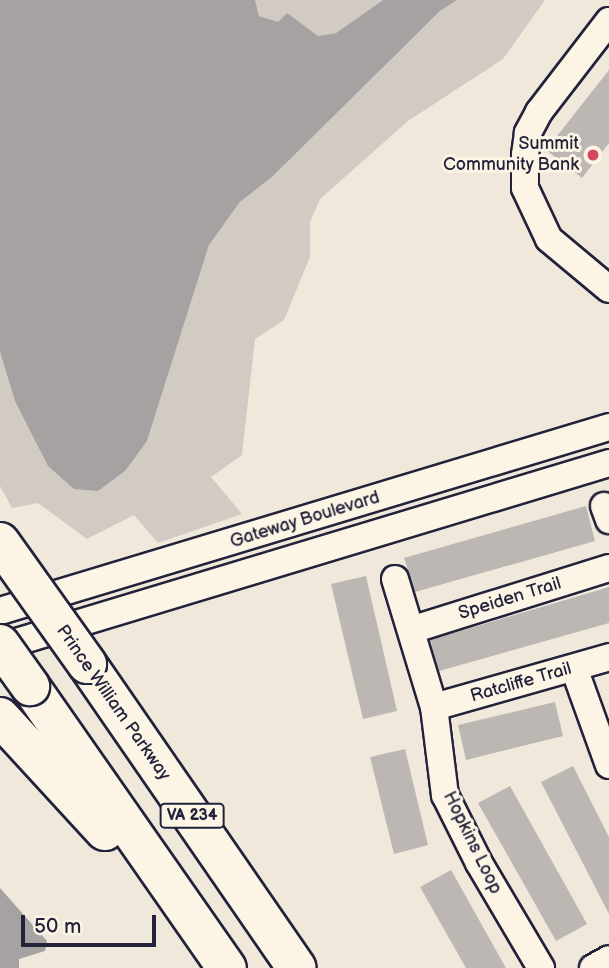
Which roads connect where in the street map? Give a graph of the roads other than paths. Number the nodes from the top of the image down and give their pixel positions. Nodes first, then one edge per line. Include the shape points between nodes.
1 (609, 21) edge
2 (605, 278) edge
3 (609, 427) edge
4 (609, 463) edge
5 (0, 542) edge
6 (609, 568) edge
7 (395, 579) dead end
8 (0, 611) edge
9 (411, 630) junction
10 (0, 645) edge
11 (609, 657) edge
12 (574, 668) junction
13 (434, 707) junction
14 (0, 717) edge
15 (609, 765) edge
16 (609, 959) edge
17 (225, 968) edge
18 (297, 968) edge
19 (541, 968) edge
20 (593, 968) edge

1 - 2 street via 539,112 528,133 525,155 525,188 549,239
3 - 8 street, Gateway Boulevard
4 - 10 street, Gateway Boulevard
5 - 18 highway, Prince William Parkway / VA 234, bridge
6 - 9 street, Speiden Trail
7 - 9 street
9 - 13 street
10 - 17 highway, VA 234, bridge
11 - 12 street, Ratcliffe Trail
12 - 13 street, Ratcliffe Trail
12 - 15 street
13 - 19 street, Hopkins Loop via 445,795
14 - 17 highway
16 - 20 street

